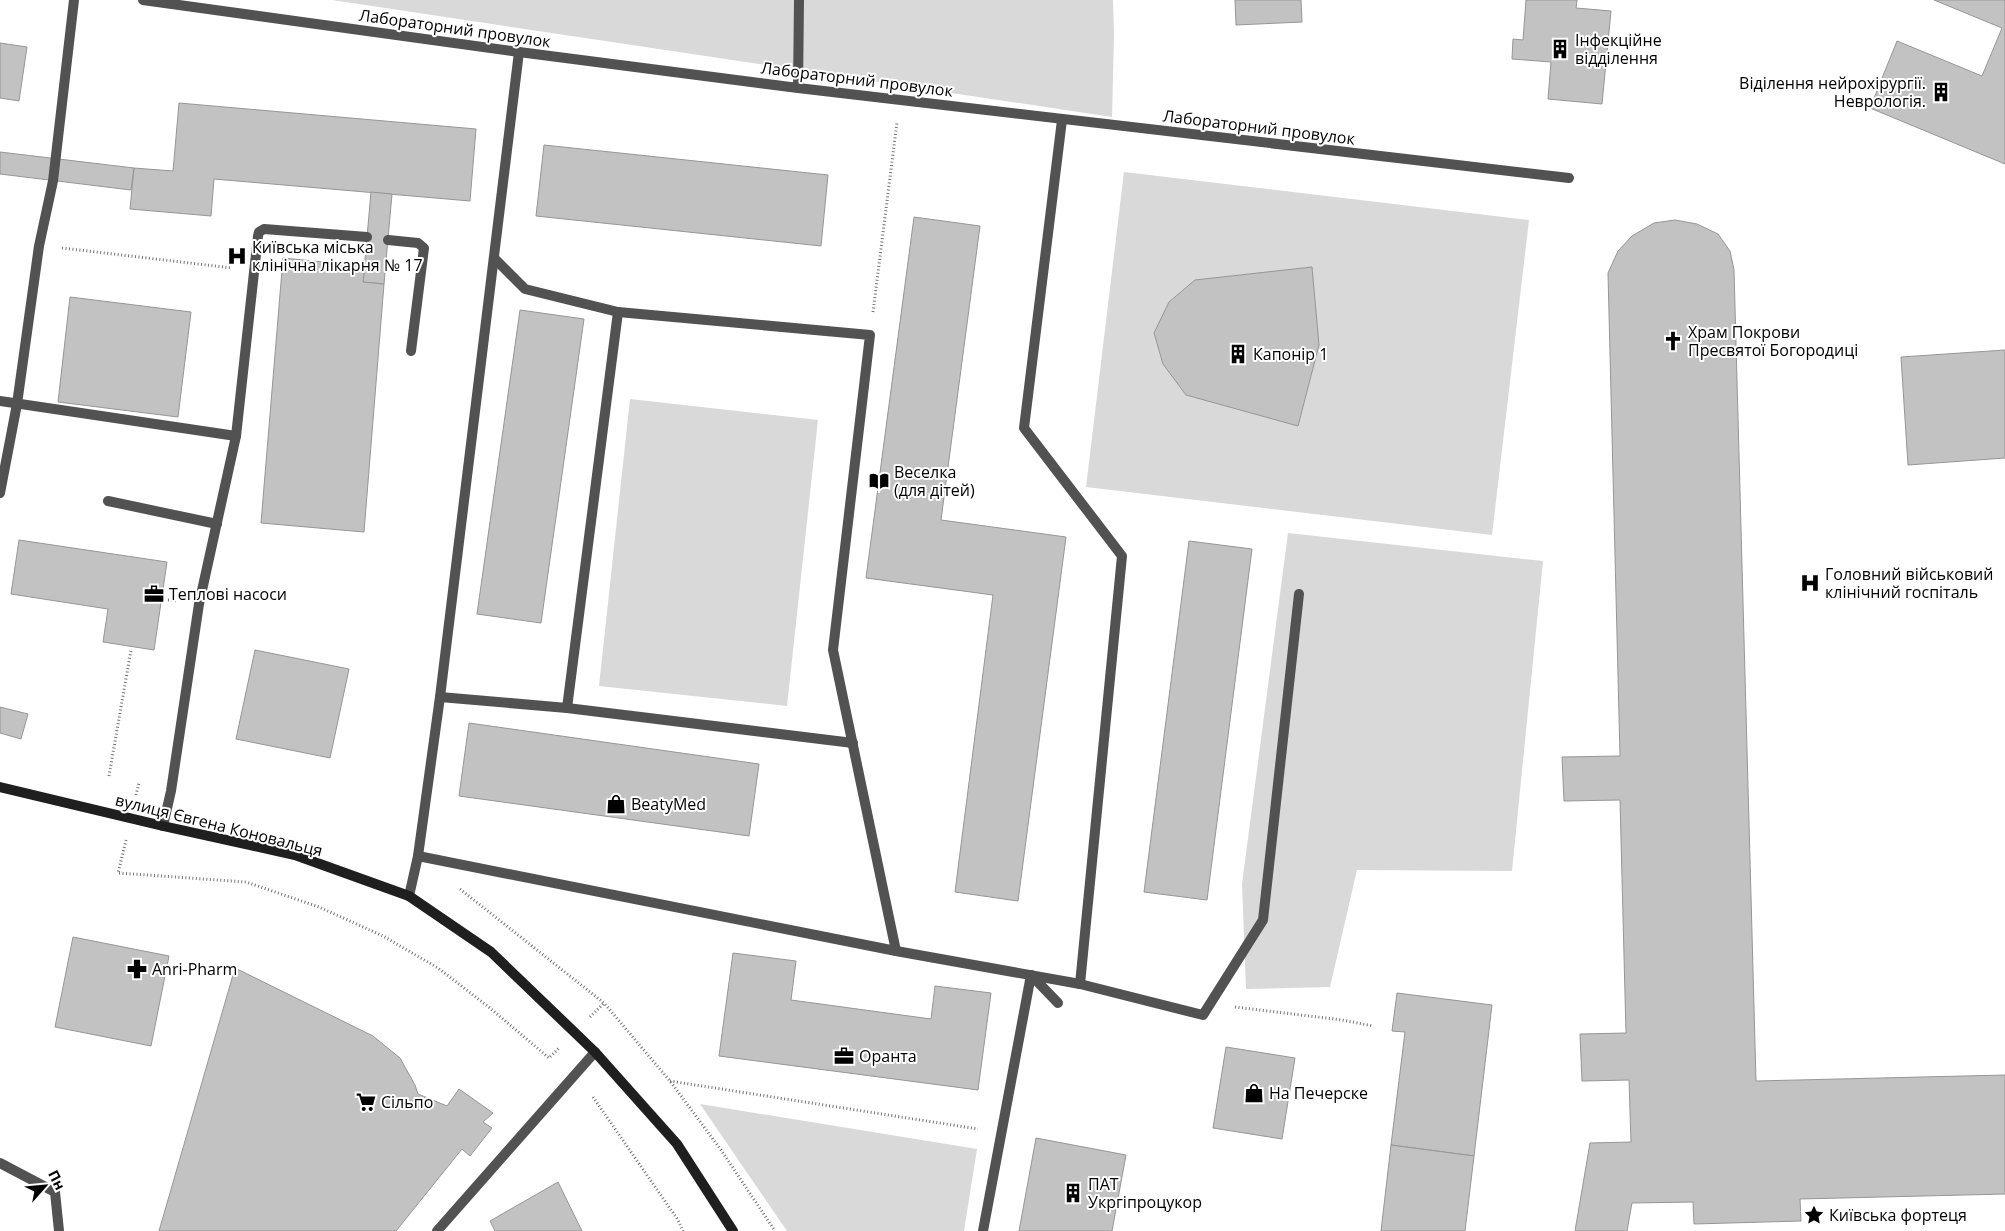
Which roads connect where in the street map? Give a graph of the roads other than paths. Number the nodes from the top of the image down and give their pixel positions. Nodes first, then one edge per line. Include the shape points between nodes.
1 (74, 0) edge
2 (143, 0) edge
3 (799, 0) edge
4 (519, 52) junction
5 (798, 88) junction
6 (1062, 120) junction
7 (1569, 178) dead end
8 (367, 237) dead end
9 (388, 240) dead end
10 (494, 258) junction
11 (618, 312) junction
12 (411, 351) dead end
13 (0, 401) edge
14 (17, 404) junction
15 (236, 436) junction
16 (0, 493) edge
17 (108, 501) dead end
18 (216, 524) junction
19 (1300, 594) dead end
20 (440, 697) junction
21 (567, 708) junction
22 (853, 743) junction
23 (0, 787) edge
24 (163, 826) junction
25 (418, 856) junction
26 (409, 896) junction
27 (896, 951) junction
28 (1031, 976) junction
29 (1080, 984) junction
30 (1058, 1002) dead end
31 (595, 1052) junction
32 (0, 1163) edge
33 (60, 1231) edge
34 (437, 1231) edge
35 (733, 1231) edge
36 (983, 1231) edge

1 - 14 street via 53,181 39,246
2 - 4 street, Лабораторний провулок
3 - 5 street
4 - 5 street, Лабораторний провулок
4 - 10 street
5 - 6 street, Лабораторний провулок
6 - 7 street, Лабораторний провулок
6 - 29 street via 1024,428 1122,556
8 - 15 street via 264,229 259,232
9 - 12 street via 418,243 424,248
10 - 11 street via 524,289
10 - 20 street
11 - 21 street
11 - 22 street via 870,334 833,650
13 - 14 street
14 - 15 street
14 - 16 street
15 - 18 street
17 - 18 street
18 - 24 street via 199,604
19 - 29 street via 1264,920 1203,1014
20 - 21 street
20 - 25 street
21 - 22 street
22 - 27 street
23 - 24 main road, вулиця Євгена Коновальця
24 - 26 main road, вулиця Євгена Коновальця via 295,856
25 - 26 street
25 - 27 street
26 - 31 main road, вулиця Євгена Коновальця via 491,952
27 - 28 street
28 - 29 street
28 - 30 street
28 - 36 street
31 - 34 street
31 - 35 main road, вулиця Євгена Коновальця via 677,1144
32 - 33 street via 55,1192

